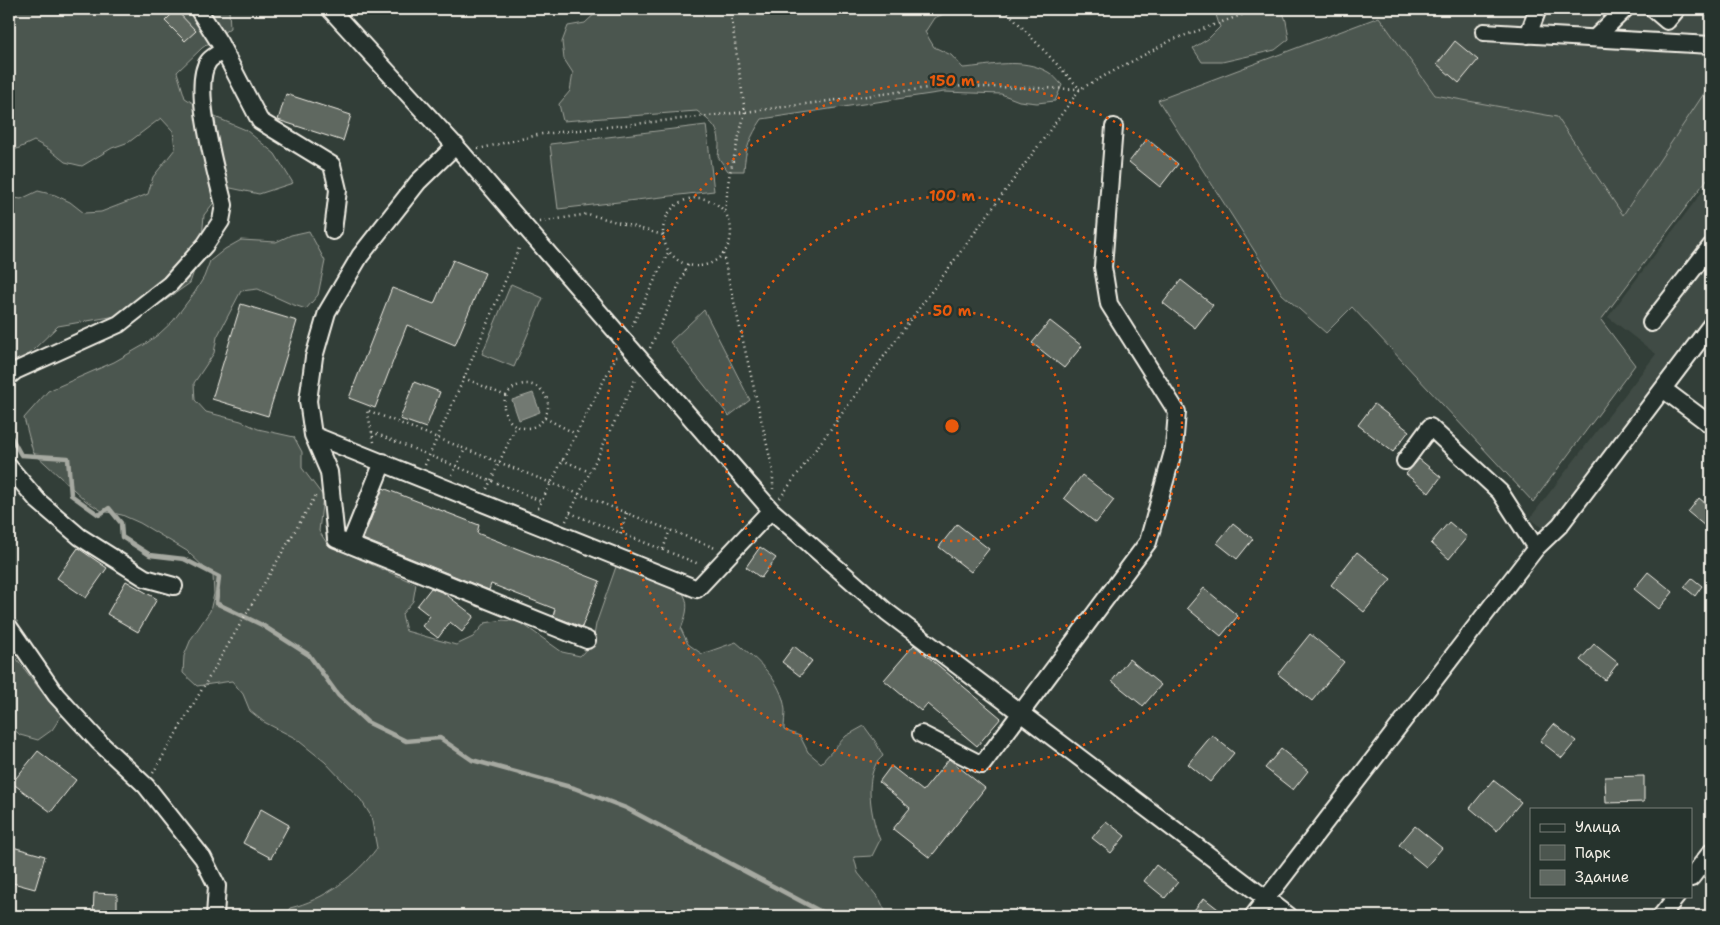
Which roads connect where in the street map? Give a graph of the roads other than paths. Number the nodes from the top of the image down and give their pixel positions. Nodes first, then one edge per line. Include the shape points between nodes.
1 (198, 9) edge
2 (330, 9) edge
3 (1538, 9) edge
4 (1625, 9) edge
5 (1653, 9) edge
6 (1677, 9) edge
7 (1484, 32) dead end
8 (1528, 35) junction
9 (1595, 38) junction
10 (1711, 45) edge
11 (223, 50) junction
12 (1114, 127) dead end
13 (459, 149) junction
14 (333, 231) dead end
15 (1711, 246) edge
16 (1651, 323) dead end
17 (1711, 325) edge
18 (9, 376) edge
19 (1663, 388) junction
20 (1711, 425) edge
21 (313, 434) junction
22 (1405, 460) dead end
23 (381, 462) junction
24 (9, 467) edge
25 (772, 510) junction
26 (350, 544) junction
27 (1536, 548) junction
28 (174, 586) dead end
29 (9, 627) edge
30 (587, 640) dead end
31 (1020, 714) junction
32 (921, 734) dead end
33 (1711, 852) edge
34 (1692, 877) edge
35 (1266, 898) junction
36 (1675, 898) edge
37 (215, 916) edge
38 (1254, 916) edge
39 (1289, 916) edge
40 (1661, 916) edge

1 - 11 street
2 - 13 street
3 - 8 street
4 - 9 street
5 - 6 street via 1667,21
7 - 8 street
8 - 9 street
9 - 10 street
11 - 14 street via 260,121 332,165 338,190
11 - 18 street via 208,61 202,76 203,104 224,206 221,221 206,245 170,284 119,324
12 - 31 street via 1103,267 1109,304 1177,412 1174,448 1148,542
13 - 21 street via 418,182 360,256 327,312 314,357 308,401
13 - 25 street
15 - 16 street
17 - 19 street
19 - 20 street
19 - 27 street via 1560,525
21 - 23 street
21 - 26 street via 329,472 336,539
22 - 27 street via 1430,427 1500,492
23 - 25 street via 697,589
23 - 26 street
24 - 28 street via 38,501 80,537 145,578
25 - 31 street via 887,612
26 - 30 street
27 - 35 street
29 - 37 street via 56,695 146,786 203,858 217,886
31 - 32 street via 982,766
31 - 35 street
33 - 34 street
35 - 38 street
35 - 39 street
36 - 40 street

